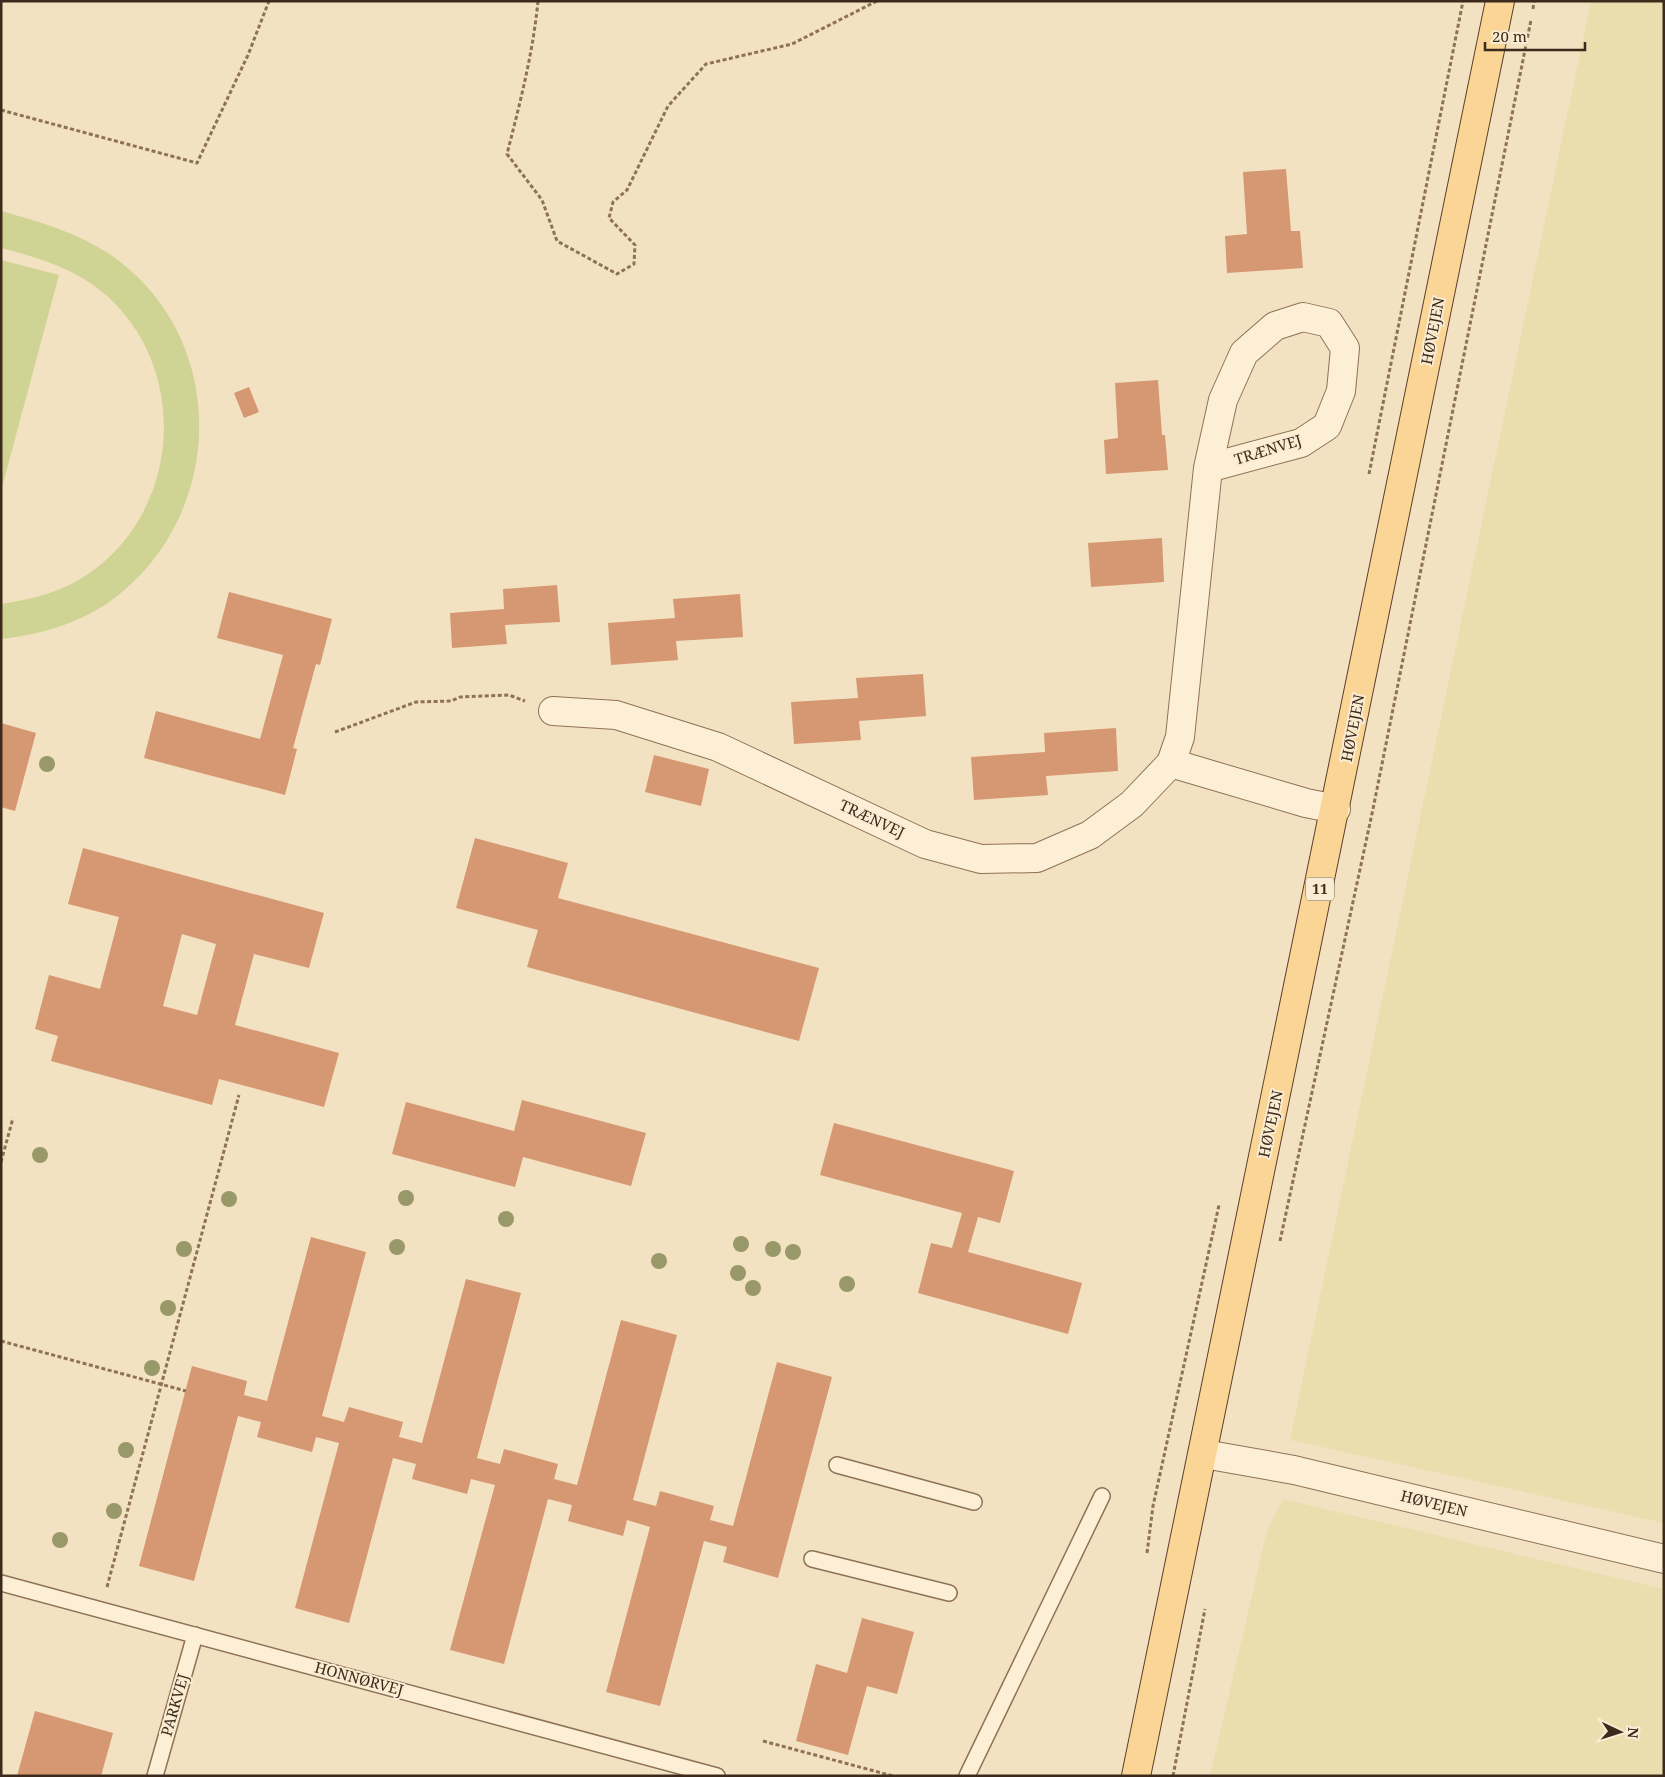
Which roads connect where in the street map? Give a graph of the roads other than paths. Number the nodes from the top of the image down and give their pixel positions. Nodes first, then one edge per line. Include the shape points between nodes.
1 (1500, 1) edge
2 (1208, 468) junction
3 (553, 711) road end
4 (1171, 764) junction
5 (1336, 809) junction
6 (1204, 1454) junction
7 (837, 1465) dead end
8 (1102, 1496) dead end
9 (974, 1502) dead end
10 (812, 1559) dead end
11 (1664, 1559) edge
12 (1, 1583) edge
13 (950, 1593) dead end
14 (195, 1635) junction
15 (155, 1776) edge
16 (718, 1776) edge
17 (967, 1776) edge
18 (1136, 1776) edge

1 - 5 main road, HØVEJEN / 11
2 - 2 street, TRÆNVEJ via 1223,400 1244,353 1274,326 1303,317 1329,323 1345,348 1341,392 1327,426 1300,443
2 - 4 street, TRÆNVEJ via 1180,737
3 - 4 street, TRÆNVEJ via 616,715 718,747 925,844 981,859 1037,858 1090,835 1132,804
4 - 5 street
5 - 6 main road, HØVEJEN / 11
6 - 11 street, HØVEJEN via 1294,1470
6 - 18 main road, HØVEJEN / 11
7 - 9 lane
8 - 17 lane
10 - 13 lane
12 - 14 lane, HONNØRVEJ
14 - 15 lane, PARKVEJ
14 - 16 lane, HONNØRVEJ

